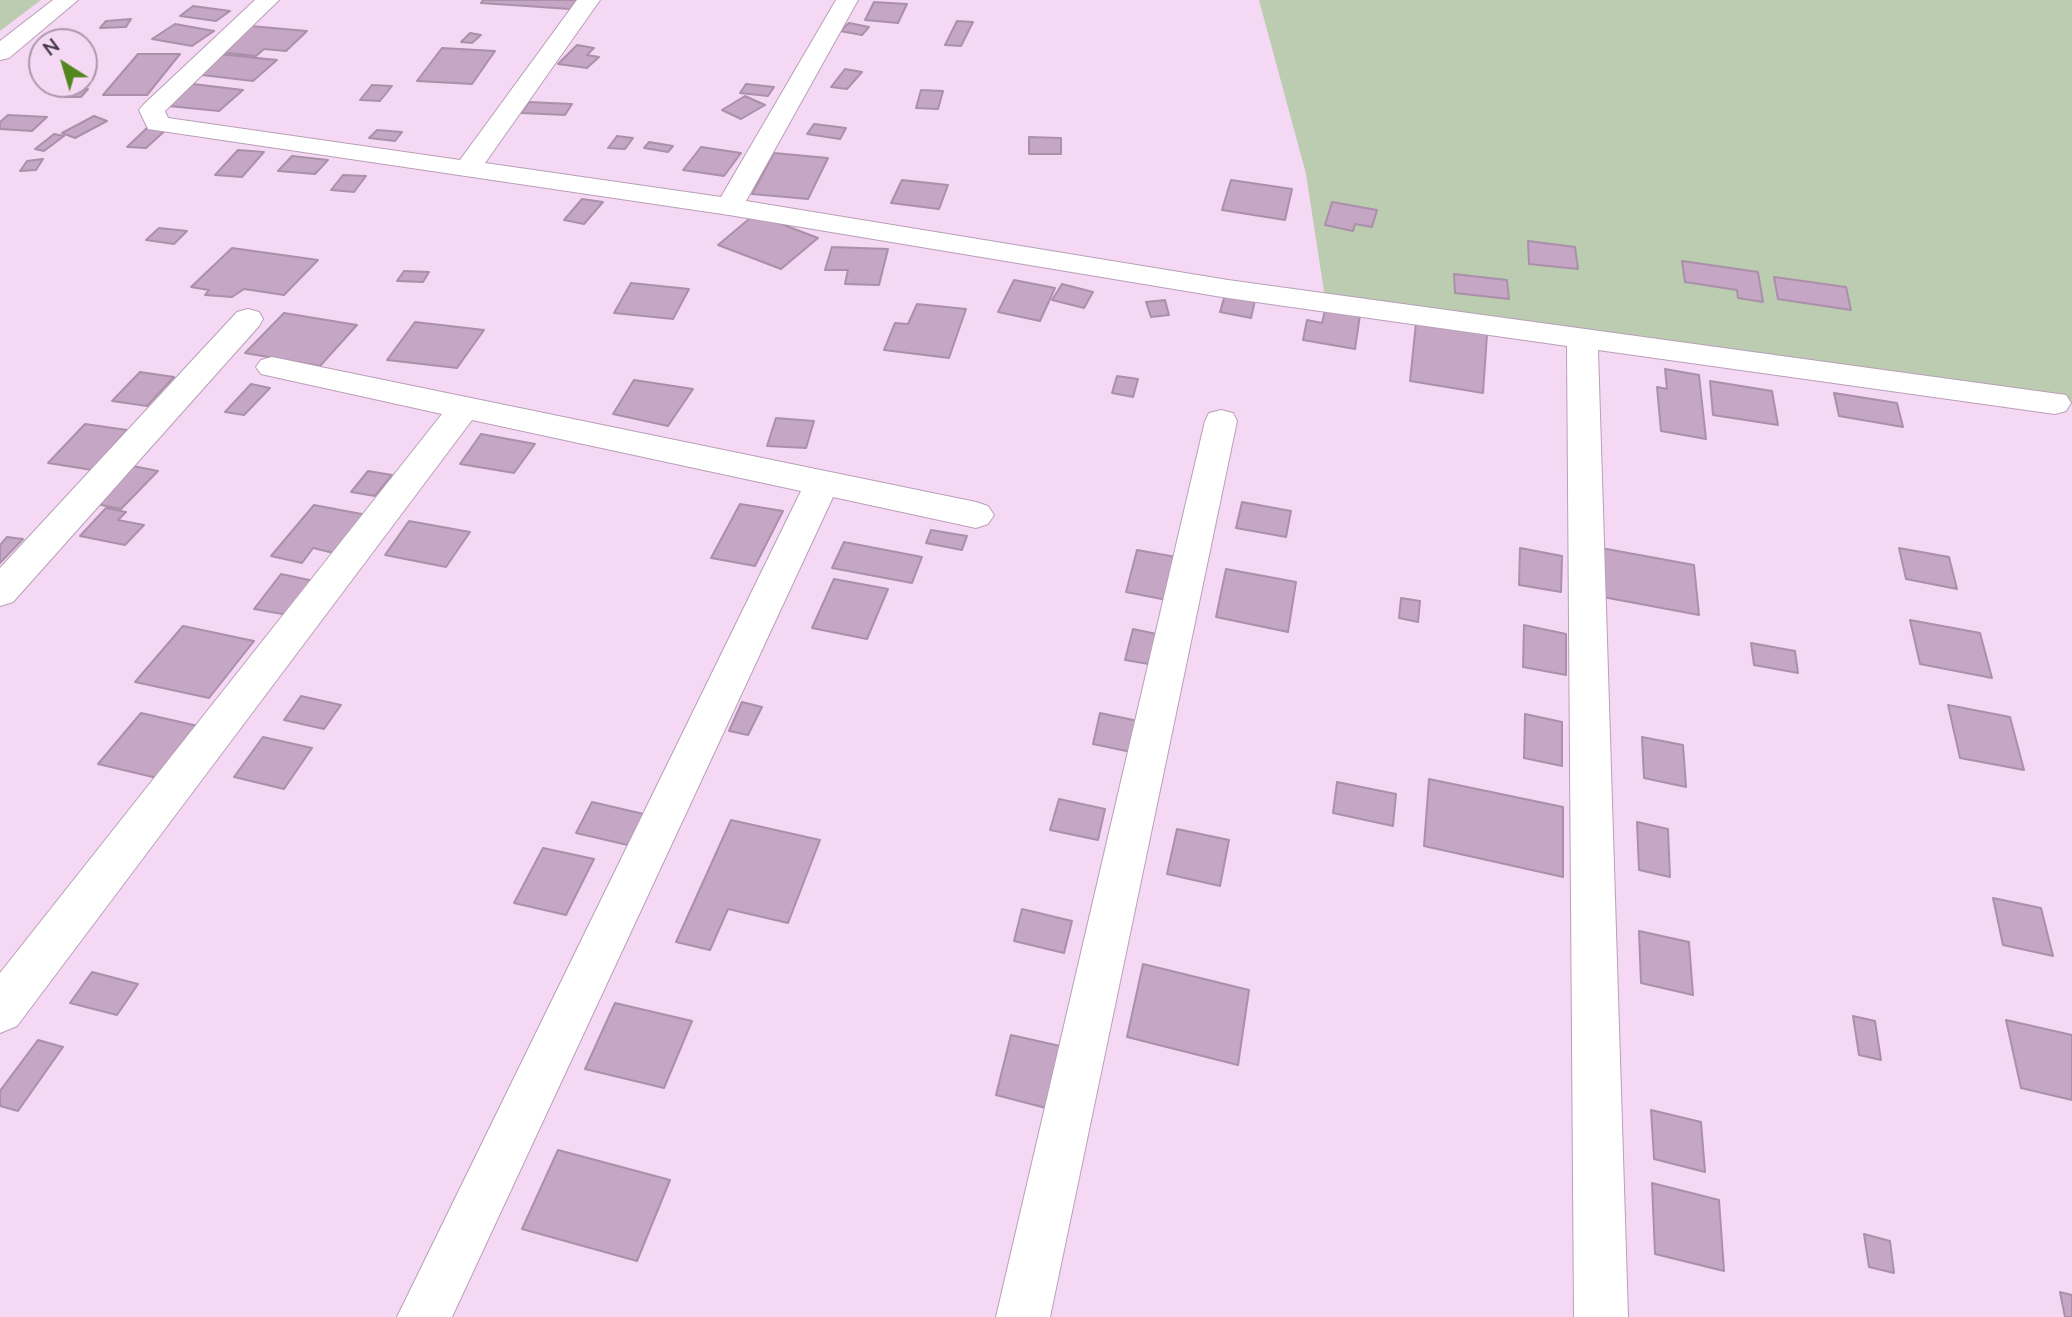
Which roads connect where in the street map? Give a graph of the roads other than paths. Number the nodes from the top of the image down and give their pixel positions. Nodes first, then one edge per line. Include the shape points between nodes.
1 (67, 0) edge
2 (268, 0) edge
3 (589, 0) edge
4 (847, 0) edge
5 (0, 53) edge
6 (467, 169) junction
7 (729, 207) junction
8 (248, 319) dead end
9 (1582, 338) junction
10 (272, 367) dead end
11 (2055, 403) dead end
12 (464, 408) junction
13 (1222, 421) dead end
14 (822, 483) junction
15 (975, 515) dead end
16 (0, 592) edge
17 (0, 1010) edge
18 (424, 1317) edge
19 (1023, 1317) edge
20 (1601, 1317) edge

1 - 5 street
2 - 6 street via 152,110 157,124
3 - 6 street
4 - 7 street
6 - 7 street
7 - 9 street via 1228,289
8 - 16 street
9 - 11 street
9 - 20 street
10 - 12 street
12 - 14 street
12 - 17 street
13 - 19 street
14 - 15 street
14 - 18 street

